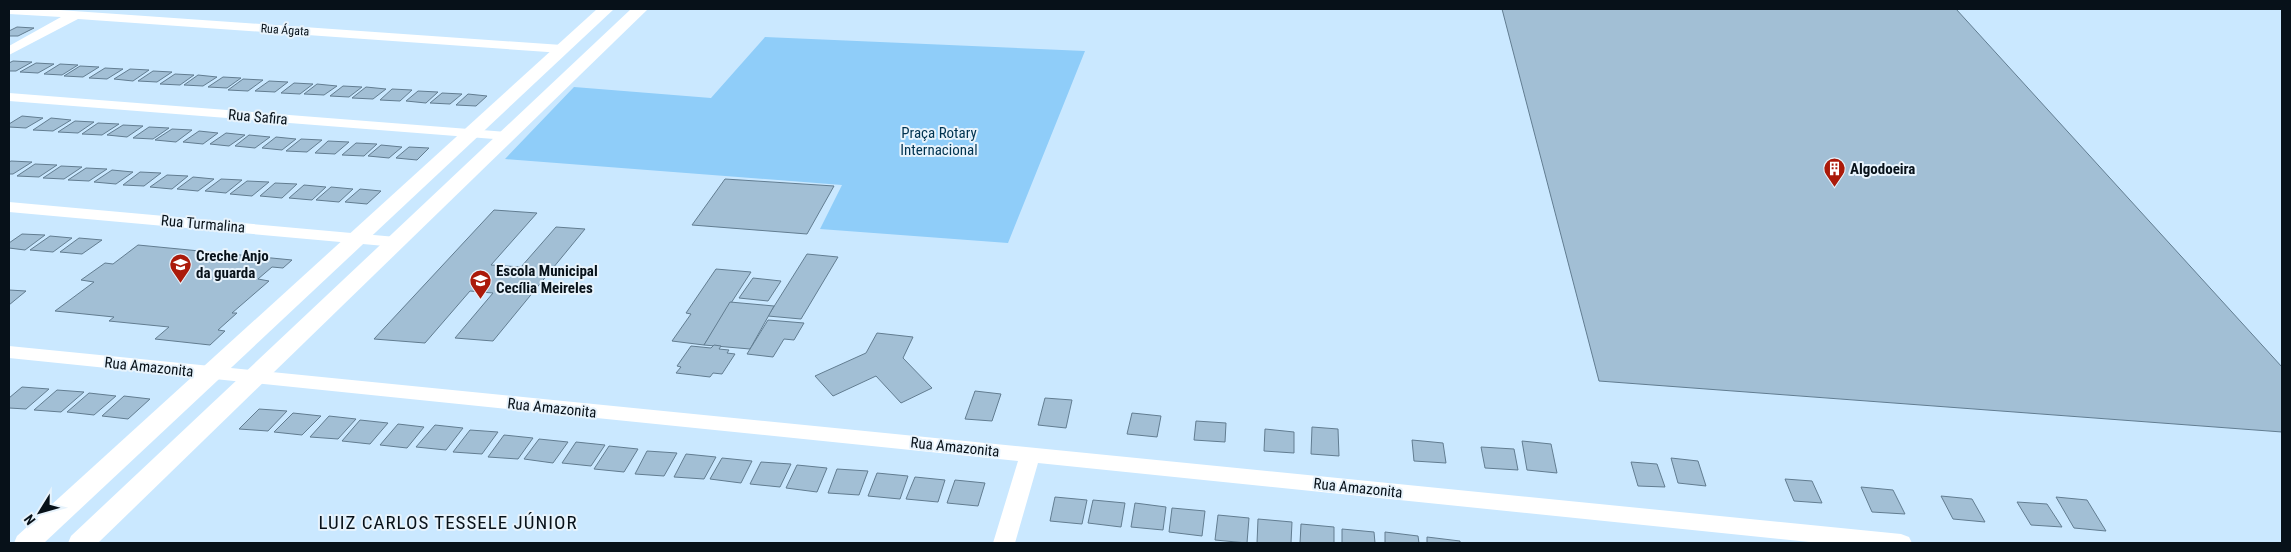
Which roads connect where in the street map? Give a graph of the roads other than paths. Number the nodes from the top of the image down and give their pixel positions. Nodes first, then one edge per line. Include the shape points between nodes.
1 (606, 9) edge
2 (640, 9) edge
3 (9, 10) edge
4 (81, 12) edge
5 (562, 49) junction
6 (9, 51) edge
7 (9, 97) edge
8 (470, 134) junction
9 (507, 136) junction
10 (9, 207) edge
11 (358, 237) junction
12 (396, 242) junction
13 (9, 352) edge
14 (211, 374) junction
15 (254, 378) junction
16 (1030, 455) junction
17 (27, 543) edge
18 (81, 543) edge
19 (1004, 543) edge
20 (1902, 543) edge

1 - 5 street
2 - 9 street
3 - 4 street, Rua Ágata
4 - 5 street, Rua Ágata
4 - 6 street
5 - 8 street
7 - 8 street, Rua Safira
8 - 9 street, Rua Safira
8 - 11 street
9 - 12 street
10 - 11 street, Rua Turmalina
11 - 12 street, Rua Turmalina
11 - 14 street
12 - 15 street
13 - 14 street, Rua Amazonita
14 - 15 street, Rua Amazonita
14 - 17 street
15 - 16 street, Rua Amazonita
15 - 18 street
16 - 19 street
16 - 20 street, Rua Amazonita

